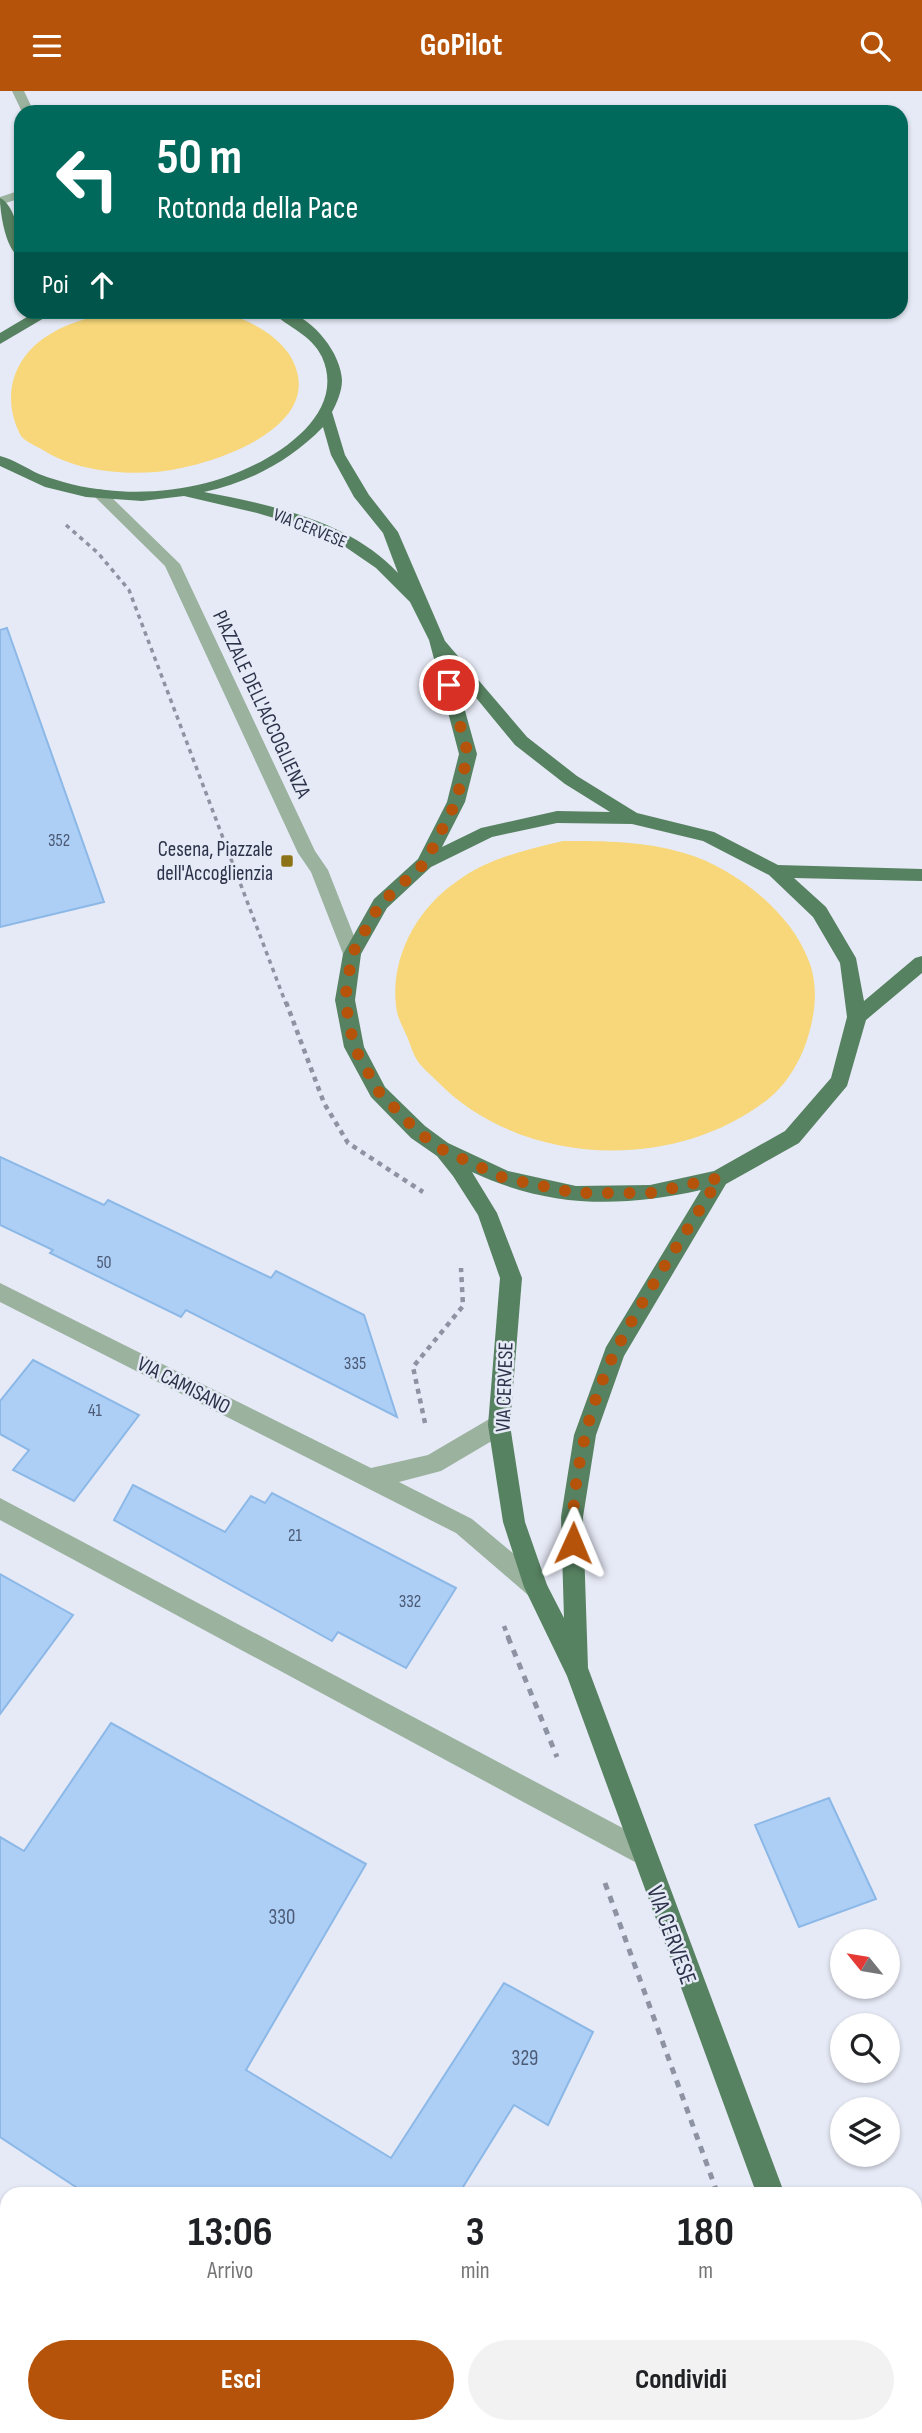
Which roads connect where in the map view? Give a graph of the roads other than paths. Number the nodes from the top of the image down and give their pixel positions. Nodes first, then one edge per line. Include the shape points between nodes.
1 (2, 206) edge
2 (14, 236) edge
3 (19, 319) edge
4 (33, 319) edge
5 (290, 319) edge
6 (16, 328) junction
7 (0, 340) edge
8 (326, 414) junction
9 (0, 460) edge
10 (0, 477) edge
11 (30, 477) junction
12 (181, 492) junction
13 (100, 494) junction
14 (419, 604) junction
15 (437, 640) junction
16 (632, 817) junction
17 (425, 863) junction
18 (775, 870) junction
19 (922, 875) edge
20 (352, 954) junction
21 (922, 963) edge
22 (857, 1017) junction
23 (441, 1149) junction
24 (719, 1178) junction
25 (0, 1292) edge
26 (499, 1425) junction
27 (368, 1479) junction
28 (0, 1508) edge
29 (536, 1587) junction
30 (578, 1674) junction
31 (642, 1852) junction
32 (768, 2187) edge

1 - 2 main road
3 - 6 main road
4 - 6 main road
5 - 8 main road via 309,332 328,357 335,385
6 - 7 main road
8 - 12 main road via 305,440 272,463 230,481
8 - 14 main road, VIA CERVESE via 338,455 390,533
9 - 11 main road
10 - 11 main road
11 - 13 main road
12 - 13 main road
12 - 14 main road, VIA CERVESE via 250,505 335,536 372,557
13 - 20 street, PIAZZALE DELL'ACCOGLIENZA via 172,564 319,870
14 - 15 main road, VIA CERVESE
15 - 16 main road, VIA CERVESE via 521,741 571,780
15 - 17 main road, VIA CERVESE via 468,754 456,802
16 - 17 main road via 557,817 486,832
16 - 18 main road via 708,836
17 - 20 main road via 380,904
18 - 19 main road
18 - 22 main road via 820,912 849,963
20 - 23 main road via 345,1000 354,1047 379,1092
21 - 22 main road
22 - 24 main road via 840,1081 792,1137
23 - 24 main road via 504,1178 576,1193 650,1193
23 - 26 main road, VIA CERVESE via 487,1213 511,1278
24 - 30 main road, VIA CERVESE via 614,1353 585,1434 572,1517
25 - 27 street, VIA CAMISANO
26 - 27 street via 433,1464
26 - 29 main road, VIA CERVESE via 514,1522
27 - 29 street, VIA CAMISANO via 464,1526
28 - 31 street
29 - 30 main road, VIA CERVESE
30 - 31 main road, VIA CERVESE
31 - 32 main road, VIA CERVESE

